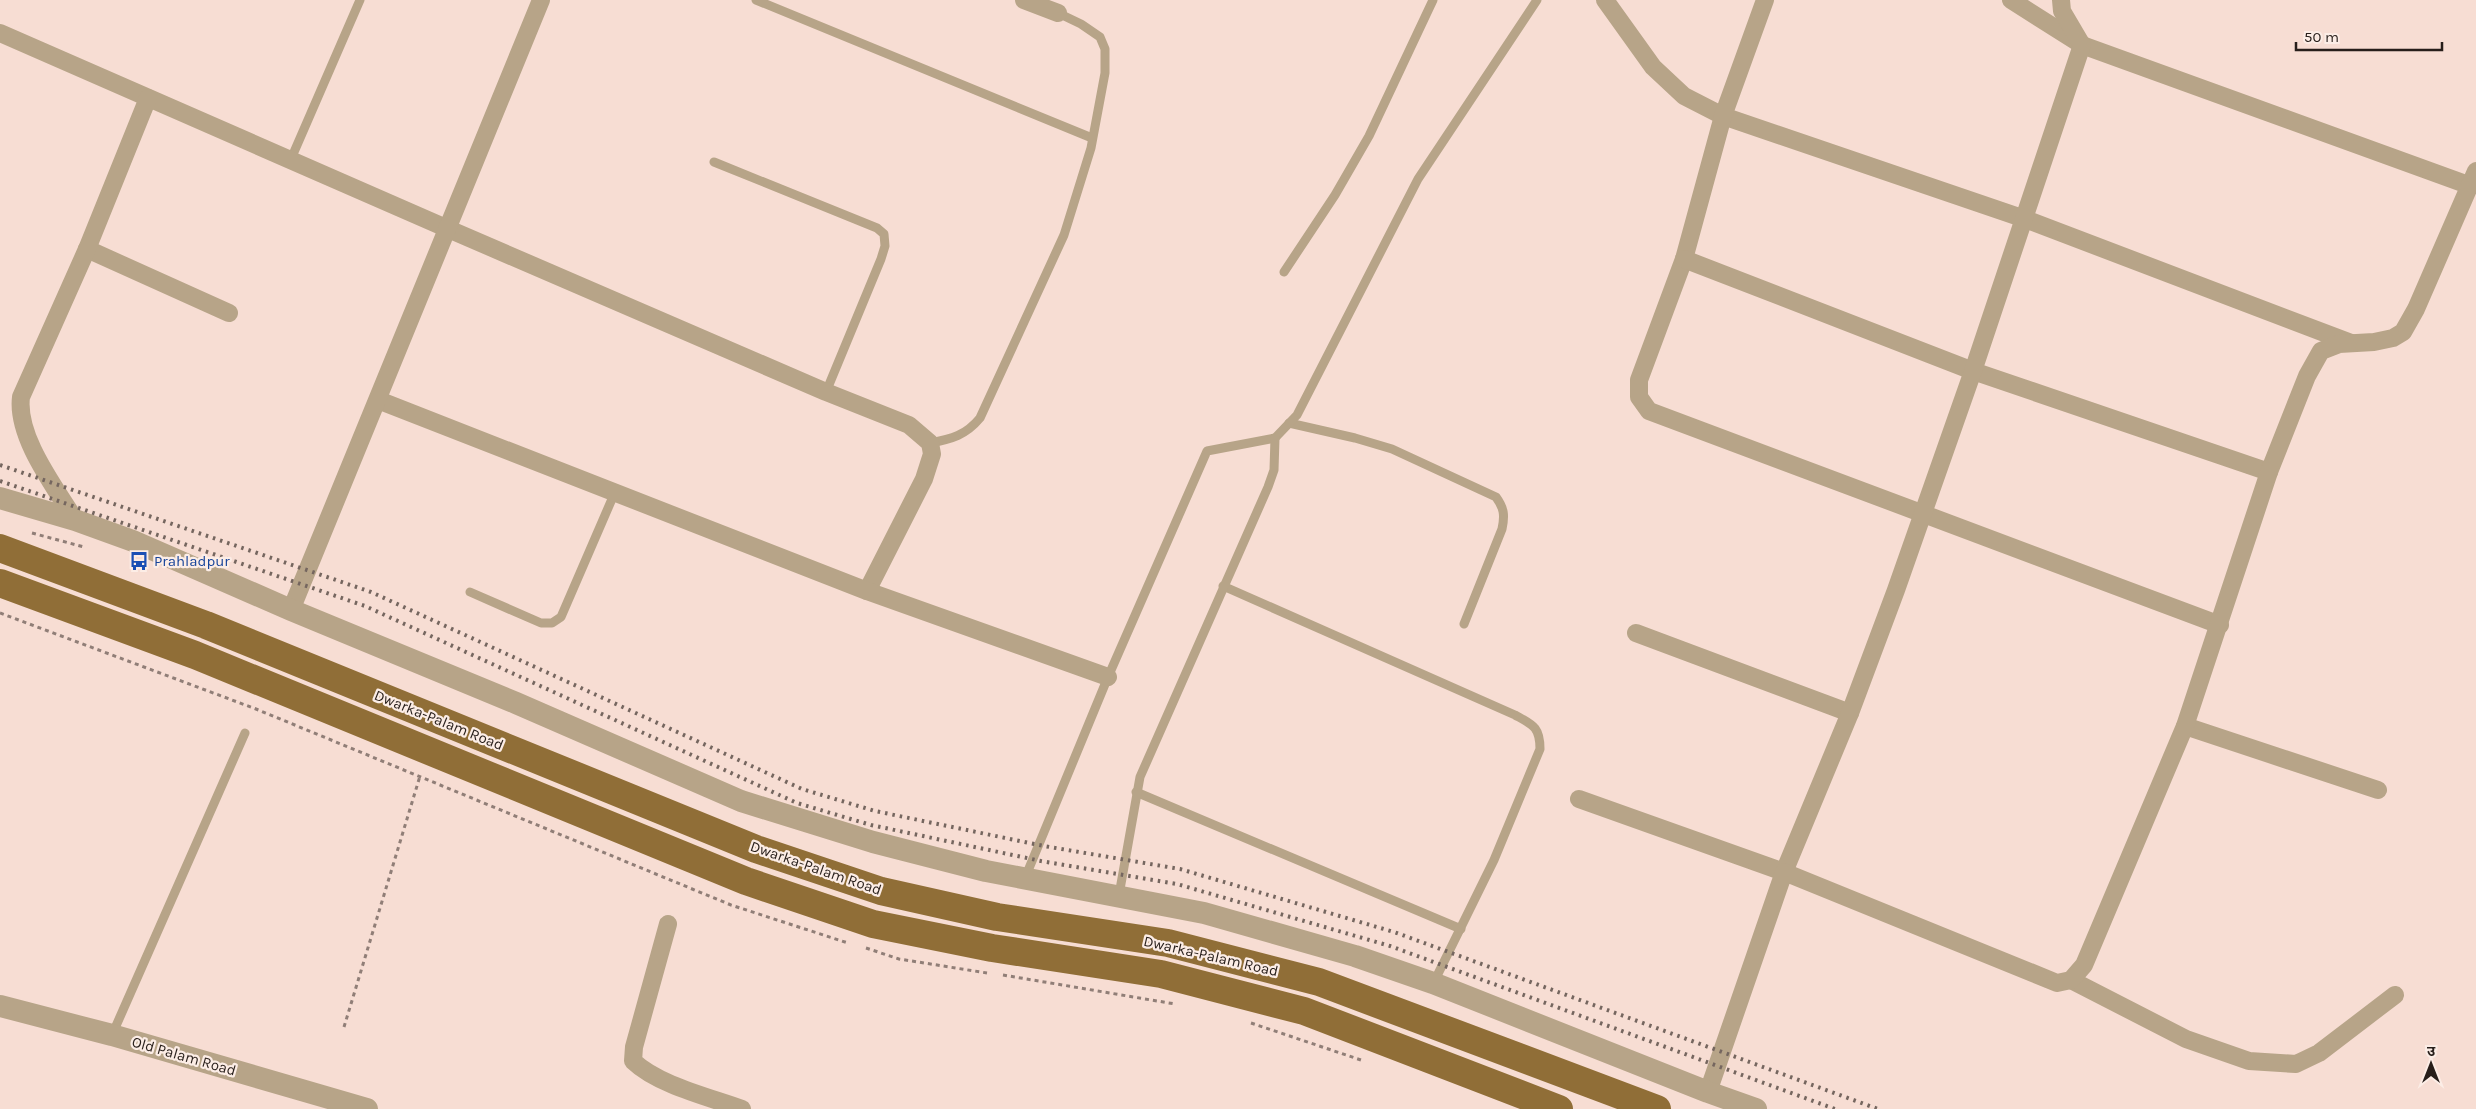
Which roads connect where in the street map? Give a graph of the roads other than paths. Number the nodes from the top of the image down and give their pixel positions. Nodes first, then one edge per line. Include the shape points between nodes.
1 (360, 0) edge
2 (541, 0) edge
3 (756, 0) edge
4 (1024, 0) edge
5 (1433, 0) edge
6 (1537, 0) edge
7 (1604, 0) edge
8 (1765, 0) edge
9 (2011, 0) edge
10 (2061, 0) edge
11 (1058, 14) joint
12 (0, 32) edge
13 (2082, 45) junction
14 (148, 98) junction
15 (1723, 116) junction
16 (1092, 138) junction
17 (291, 159) junction
18 (714, 162) dead end
19 (2473, 178) edge
20 (2025, 218) junction
21 (446, 228) junction
22 (87, 249) junction
23 (1684, 260) junction
24 (1284, 272) dead end
25 (229, 313) dead end
26 (2353, 343) junction
27 (1974, 371) junction
28 (826, 392) junction
29 (378, 400) junction
30 (1289, 423) junction
31 (1275, 438) junction
32 (930, 443) junction
33 (2269, 472) junction
34 (615, 492) junction
35 (0, 498) edge
36 (1922, 511) junction
37 (75, 520) junction
38 (0, 548) edge
39 (0, 583) edge
40 (1223, 586) junction
41 (867, 591) junction
42 (470, 592) dead end
43 (291, 610) junction
44 (1464, 624) dead end
45 (2220, 625) junction
46 (1636, 634) dead end
47 (1108, 677) junction
48 (1850, 713) junction
49 (2185, 726) junction
50 (245, 733) dead end
51 (2378, 790) dead end
52 (1136, 792) junction
53 (1579, 799) dead end
54 (1784, 872) junction
55 (1025, 878) junction
56 (1119, 896) junction
57 (668, 924) dead end
58 (1461, 929) junction
59 (2071, 980) junction
60 (1433, 983) junction
61 (2396, 995) dead end
62 (0, 1006) edge
63 (112, 1035) junction
64 (1708, 1092) junction
65 (367, 1109) edge
66 (742, 1109) edge
67 (1559, 1109) edge
68 (1657, 1109) edge
69 (1756, 1109) edge

1 - 17 lane
2 - 21 street
3 - 16 lane
4 - 11 street
5 - 24 lane via 1368,136 1335,195
6 - 30 lane via 1418,179 1297,415
7 - 15 street via 1653,67 1684,96
8 - 15 street
9 - 13 street
10 - 13 street via 2062,10
11 - 16 lane via 1100,36 1105,49 1105,73
12 - 14 street
13 - 19 street
13 - 20 street
14 - 17 street
14 - 22 street
15 - 20 street
15 - 23 street
16 - 32 lane via 1064,235 980,418 971,429 954,439
17 - 21 street
18 - 28 lane via 877,228 884,234 881,259
19 - 26 street via 2416,310 2403,332 2393,338
20 - 26 street
20 - 27 street
21 - 28 street
21 - 29 street
22 - 25 street
22 - 37 street via 22,392 20,407 30,440
23 - 27 street
23 - 36 street via 1639,380 1639,397 1649,410
26 - 33 street via 2321,351 2307,376
27 - 33 street
27 - 36 street
28 - 32 street via 909,425
29 - 34 street
29 - 43 street
30 - 31 lane
30 - 44 lane via 1392,449 1496,497 1503,506 1502,528
31 - 40 lane via 1274,470
31 - 47 lane via 1207,450
32 - 41 street via 932,454 924,479
33 - 45 street
34 - 41 street
34 - 42 lane via 561,617 552,623 541,623
35 - 37 street
36 - 45 street
36 - 48 street
37 - 43 street via 133,541
38 - 68 main road, Dwarka-Palam Road via 206,625 756,849 881,891 997,917 1168,943 1319,982
39 - 67 main road, Dwarka-Palam Road via 195,655 746,881 872,924 992,948 1161,974 1304,1011
40 - 52 lane
40 - 58 lane via 1535,726 1540,736 1540,749
41 - 47 street
43 - 55 street via 741,800 873,842
45 - 49 street
46 - 48 street
47 - 55 lane
48 - 54 street
49 - 51 street
49 - 59 street via 2084,965
50 - 63 lane
52 - 56 lane
52 - 58 lane
53 - 54 street
54 - 59 street via 2057,982
54 - 64 street
55 - 56 street
56 - 60 street via 1204,913 1355,956
57 - 66 street via 633,1061 642,1070 669,1082
58 - 60 lane
59 - 61 street via 2186,1039 2250,1061 2296,1064 2320,1053
60 - 64 street
62 - 63 street, Old Palam Road
63 - 65 street, Old Palam Road
64 - 69 street

